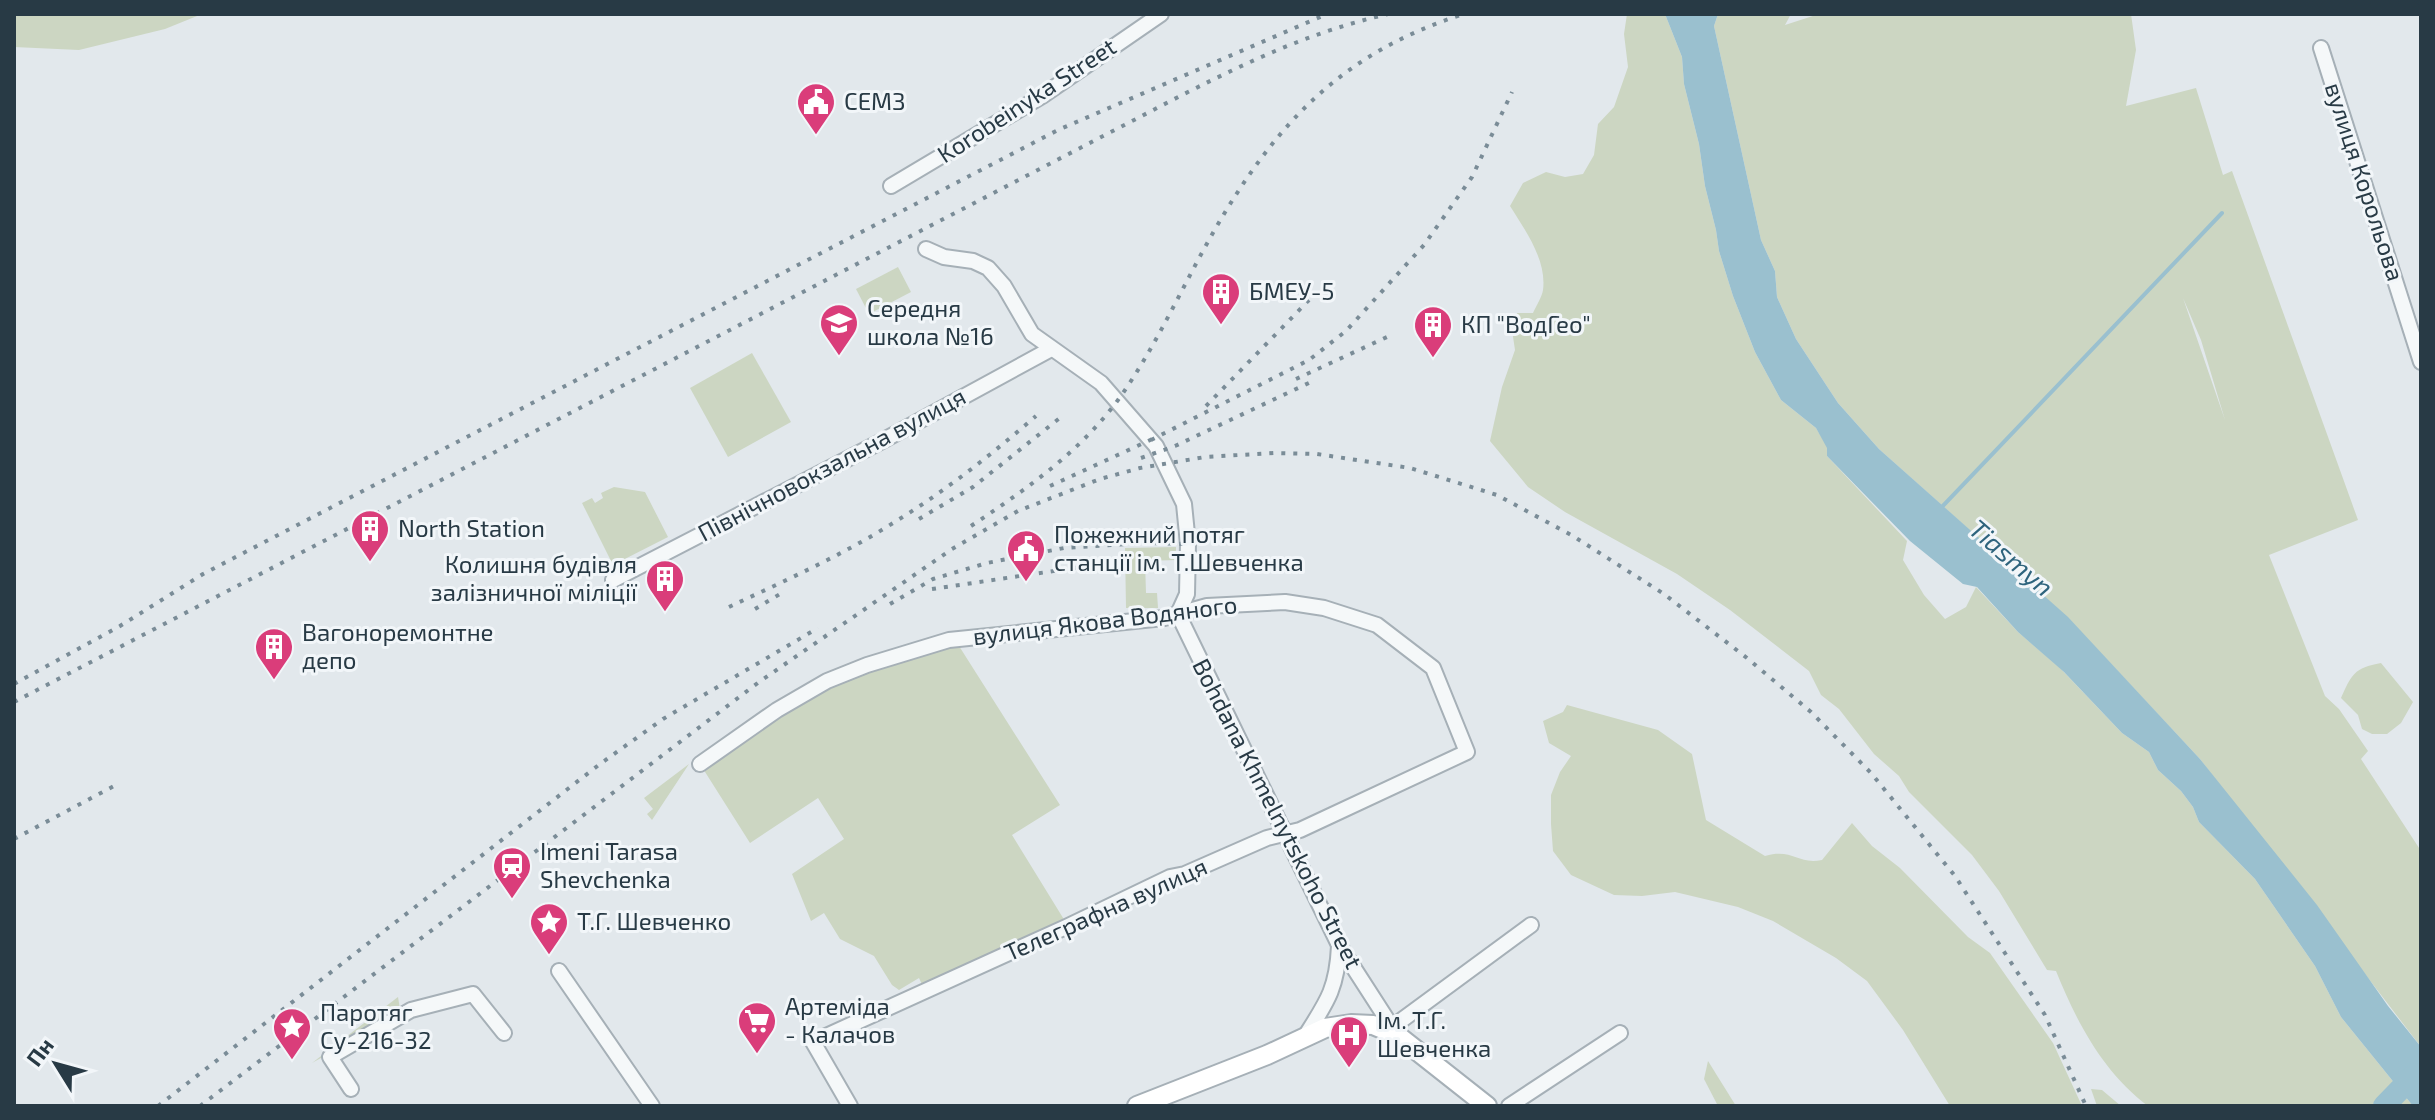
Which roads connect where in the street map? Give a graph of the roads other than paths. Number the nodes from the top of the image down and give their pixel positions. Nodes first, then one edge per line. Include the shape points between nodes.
1 (1161, 14) edge
2 (2321, 48) dead end
3 (891, 186) dead end
4 (926, 249) dead end
5 (1051, 349) junction
6 (2421, 362) edge
7 (613, 580) dead end
8 (1178, 614) junction
9 (1467, 752) joint
10 (700, 764) dead end
11 (1284, 834) junction
12 (1531, 925) dead end
13 (1339, 945) junction
14 (559, 971) dead end
15 (1394, 1032) junction
16 (504, 1033) dead end
17 (1620, 1033) dead end
18 (1304, 1038) junction
19 (351, 1089) dead end
20 (652, 1106) edge
21 (850, 1106) edge
22 (1137, 1106) edge
23 (1487, 1106) edge
24 (1509, 1106) edge

1 - 3 street, Korobeinyka Street via 1042,96
2 - 6 street, вулиця Корольова
4 - 5 street via 988,268 1032,334
5 - 7 street, Північновокзальна вулиця
5 - 8 street via 1117,400 1156,446 1182,496 1187,594
8 - 9 street, вулиця Якова Водяного via 1207,606 1285,602 1377,625 1433,668
8 - 10 street, вулиця Якова Водяного via 949,640 867,665 777,710
8 - 11 street, Bohdana Khmelnytskoho Street
9 - 11 street, Телеграфна вулиця
11 - 13 street, Bohdana Khmelnytskoho Street
11 - 21 street, Телеграфна вулиця via 1170,877 813,1042
12 - 15 street
13 - 15 street, Bohdana Khmelnytskoho Street
13 - 18 street via 1338,977
14 - 20 street
15 - 18 main road via 1351,1024
15 - 23 main road, Bohdana Khmelnytskoho Street
16 - 19 street via 473,994 411,1010 330,1057
17 - 24 street
18 - 22 main road

